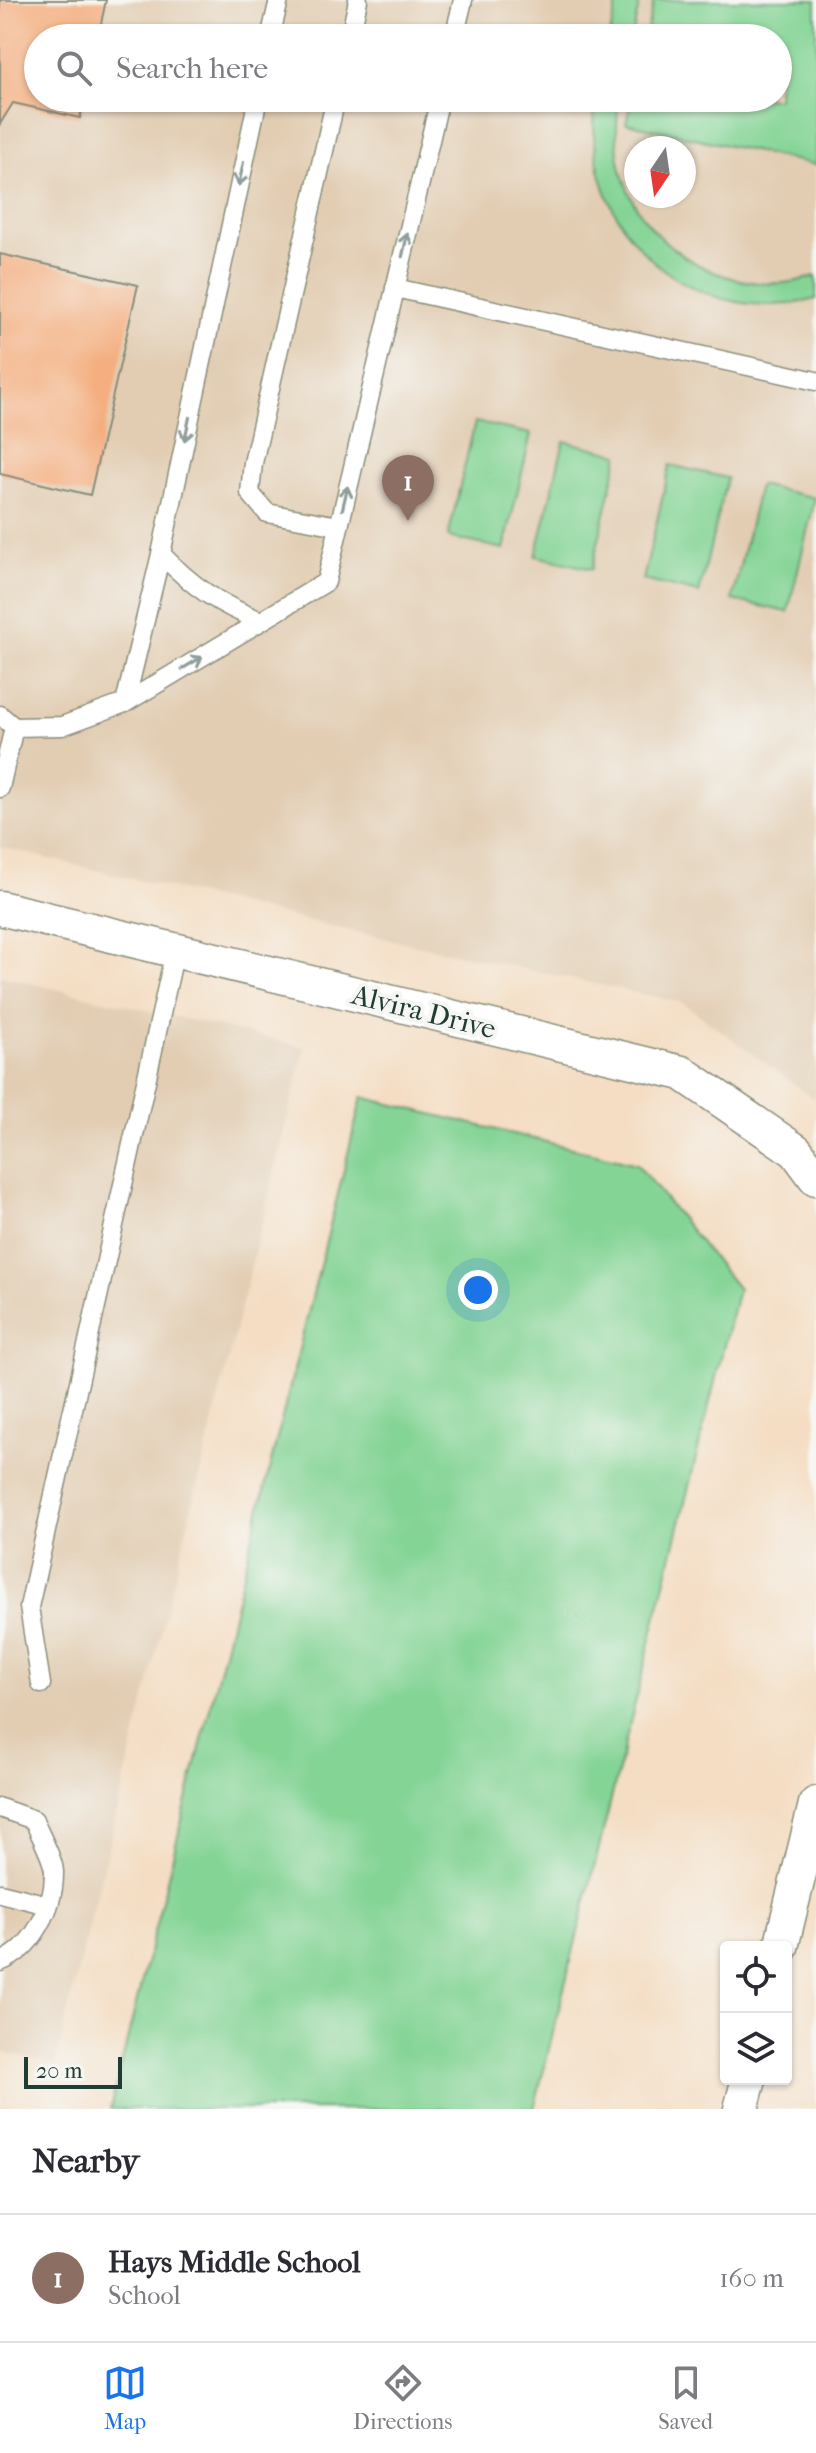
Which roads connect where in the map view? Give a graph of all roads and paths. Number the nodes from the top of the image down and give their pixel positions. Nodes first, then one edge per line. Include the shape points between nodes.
1 (279, 0) edge
2 (358, 0) edge
3 (463, 0) edge
4 (273, 24) edge
5 (353, 24) edge
6 (457, 24) edge
7 (255, 112) edge
8 (333, 112) edge
9 (437, 112) edge
10 (395, 288) junction
11 (816, 381) edge
12 (339, 526) junction
13 (161, 554) junction
14 (261, 621) junction
15 (125, 703) junction
16 (7, 721) edge
17 (0, 788) edge
18 (0, 908) edge
19 (175, 951) junction
20 (816, 1178) edge
21 (41, 1684) dead end
22 (816, 1804) edge
23 (0, 1808) edge
24 (0, 1893) edge
25 (48, 1905) junction
26 (782, 1941) edge
27 (0, 1962) edge
28 (747, 2085) edge
29 (741, 2109) edge

1 - 4 lane
2 - 5 lane
3 - 6 lane
7 -> 13 lane
8 - 12 lane via 250,493 267,513
10 -> 9 lane
10 - 11 lane
12 -> 10 lane
12 - 14 lane via 326,582
13 - 14 lane via 224,606
13 - 15 lane
15 -> 14 lane
15 - 16 lane via 62,726
16 - 17 lane
18 - 19 street, Alvira Drive
19 - 20 street, Alvira Drive via 682,1073 796,1151
19 - 21 lane via 29,1607
22 - 26 street
23 - 25 lane via 34,1820 55,1872
24 - 25 lane
25 - 27 lane via 40,1928 11,1958
28 - 29 street

